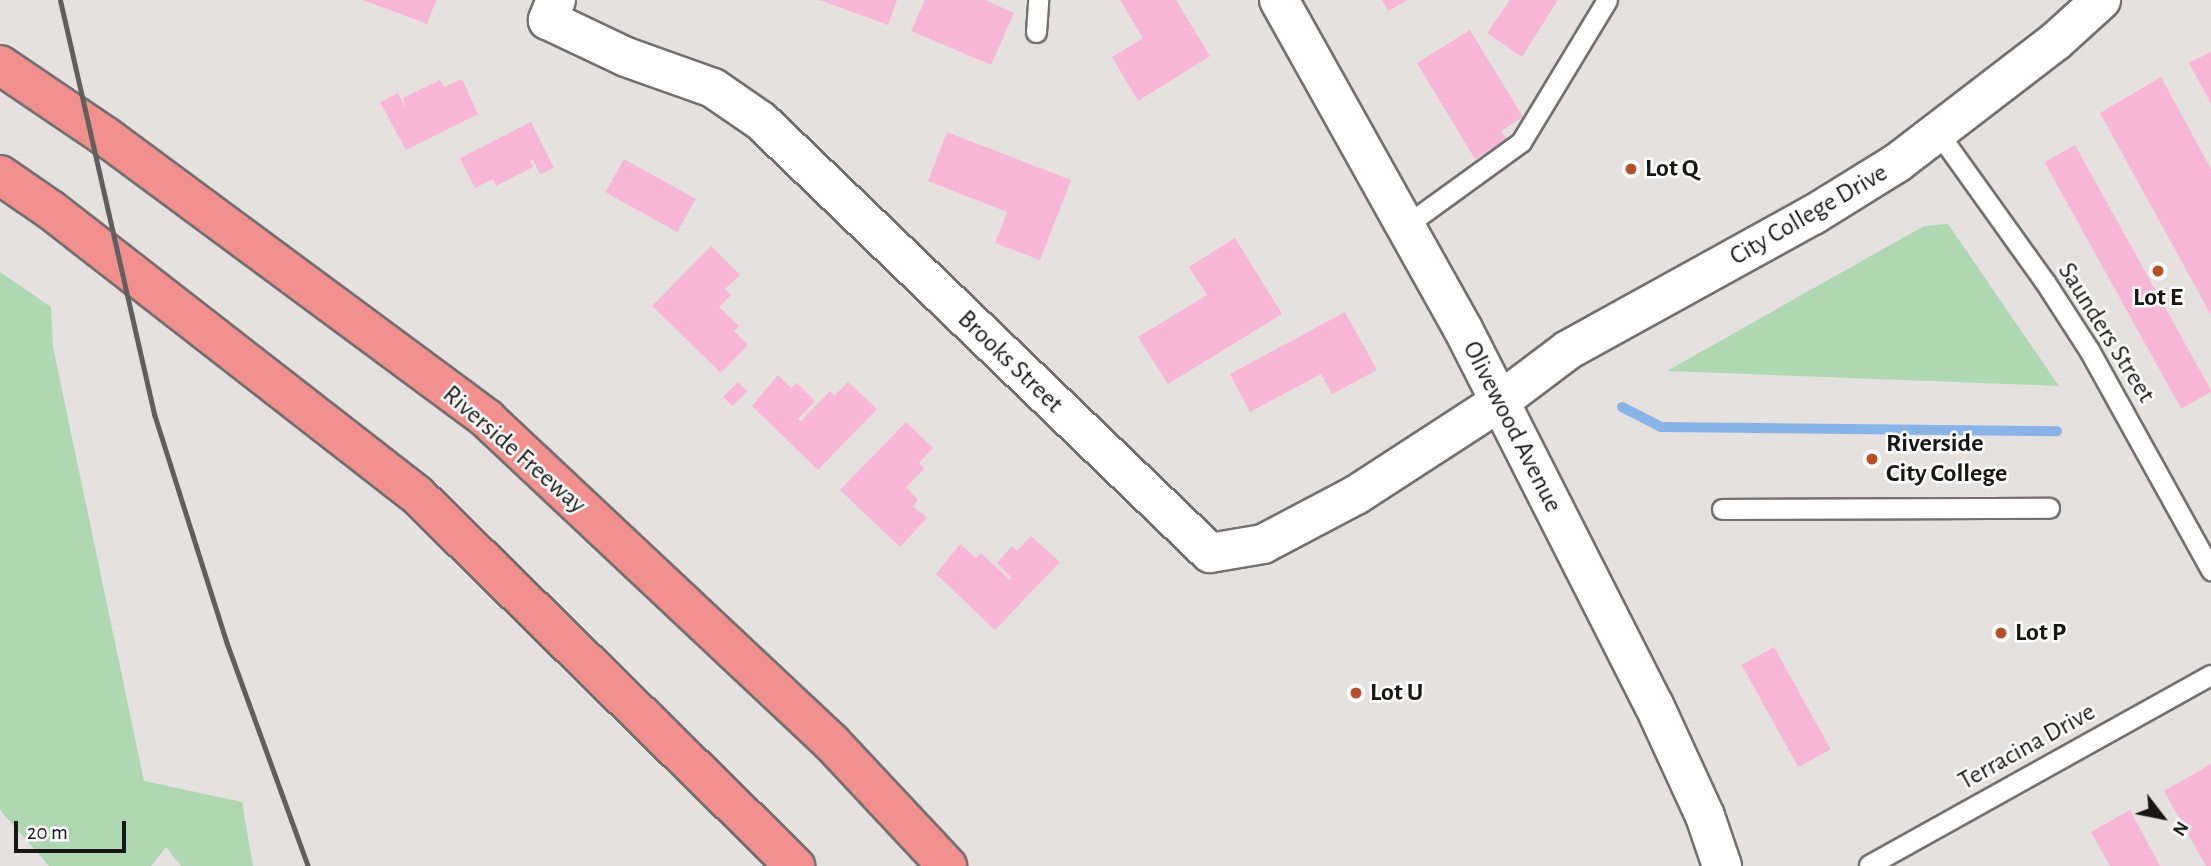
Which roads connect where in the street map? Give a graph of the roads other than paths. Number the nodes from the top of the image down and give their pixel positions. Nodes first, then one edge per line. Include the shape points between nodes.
1 (556, 0) edge
2 (1038, 0) edge
3 (1279, 0) edge
4 (1607, 0) edge
5 (2101, 0) edge
6 (1037, 32) dead end
7 (0, 65) edge
8 (1939, 134) junction
9 (0, 175) edge
10 (1405, 226) junction
11 (1499, 402) junction
12 (2049, 508) dead end
13 (1722, 509) dead end
14 (2211, 570) edge
15 (2211, 675) edge
16 (1869, 865) edge
17 (795, 866) edge
18 (947, 866) edge
19 (1722, 866) edge

1 - 11 street, Brooks Street via 548,20 626,57 713,88 761,121 1210,553 1263,544 1356,495
2 - 6 lane
3 - 10 street, Olivewood Avenue
4 - 10 lane via 1521,142
5 - 8 street, City College Drive
7 - 18 highway, Riverside Freeway via 105,136 487,419 831,742
8 - 11 street, City College Drive via 1813,215 1568,350
8 - 14 lane, Saunders Street via 2089,350
9 - 17 highway via 417,495
10 - 11 street, Olivewood Avenue
11 - 19 street, Olivewood Avenue via 1654,705 1705,816
12 - 13 lane
15 - 16 lane, Terracina Drive

